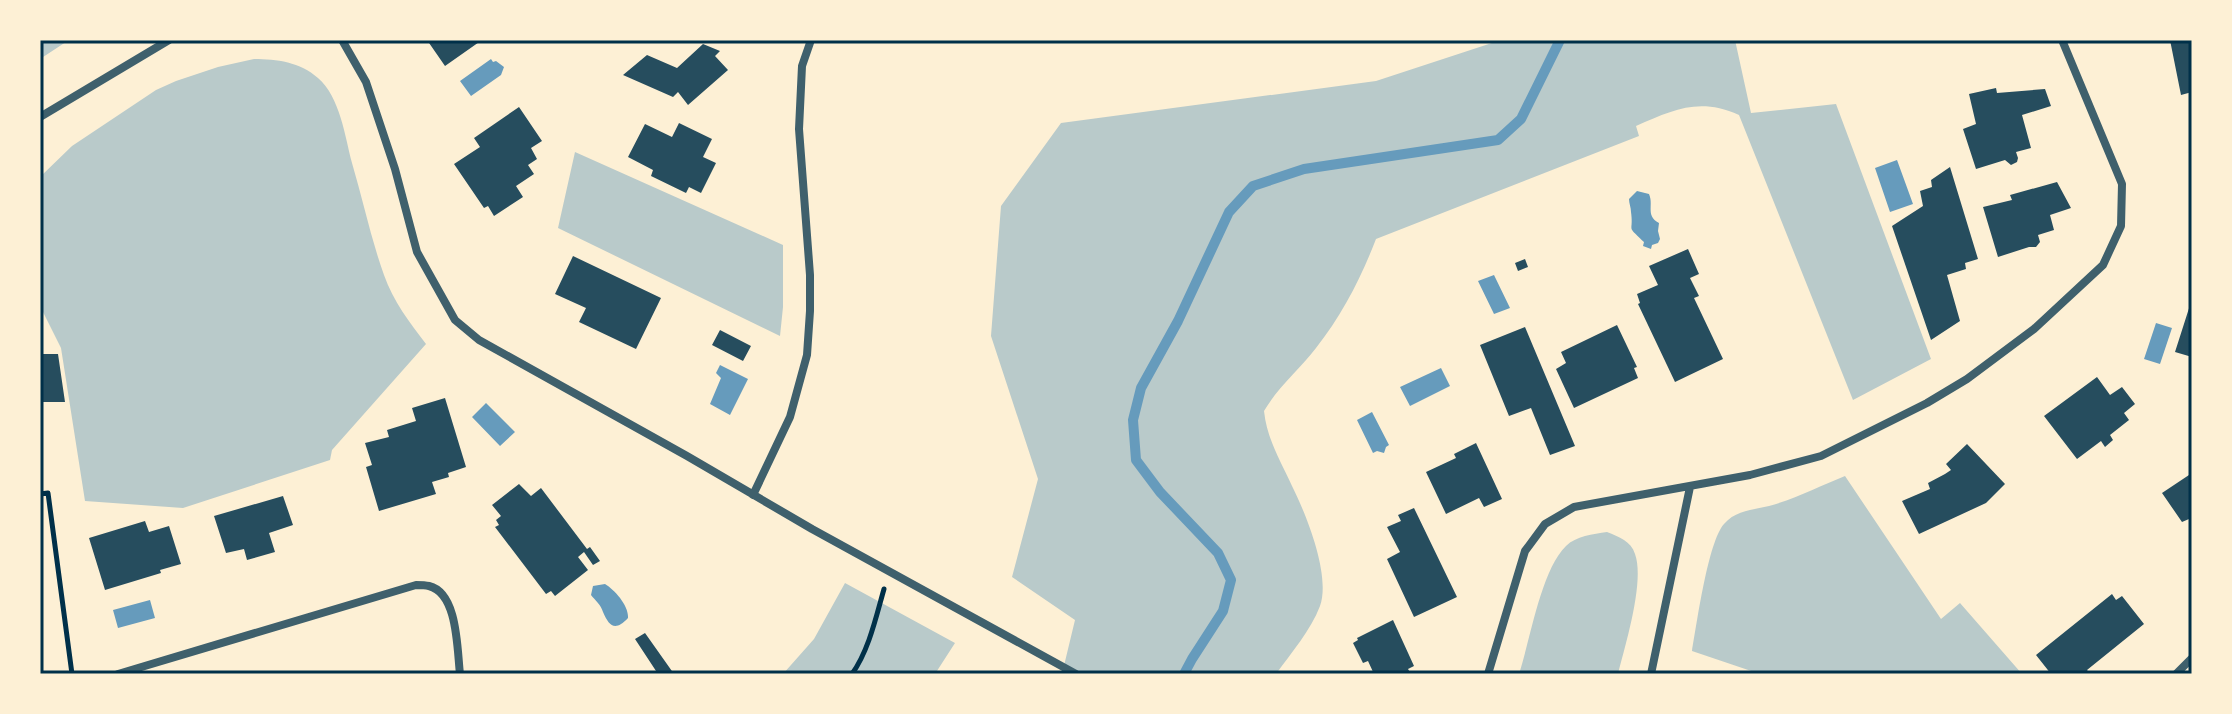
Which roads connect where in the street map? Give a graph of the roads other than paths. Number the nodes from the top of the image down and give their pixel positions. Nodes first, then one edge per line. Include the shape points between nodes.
1 (169, 40) edge
2 (342, 40) edge
3 (811, 40) edge
4 (2062, 40) edge
5 (40, 117) edge
6 (1690, 487) junction
7 (753, 495) junction
8 (2192, 658) edge
9 (1074, 673) edge
10 (118, 674) edge
11 (460, 674) edge
12 (1488, 674) edge
13 (1651, 674) edge
14 (2176, 674) edge

1 - 5 street
2 - 7 street via 366,82 417,252 455,320 479,340
3 - 7 street via 802,66 799,129 809,263 807,355 790,417
4 - 6 street via 2122,184 2121,226 2103,265 2003,354 1927,403 1821,456
6 - 12 street via 1574,507 1545,524 1525,551
6 - 13 street
7 - 9 street
8 - 14 street
10 - 11 street via 416,585 443,593 451,607

